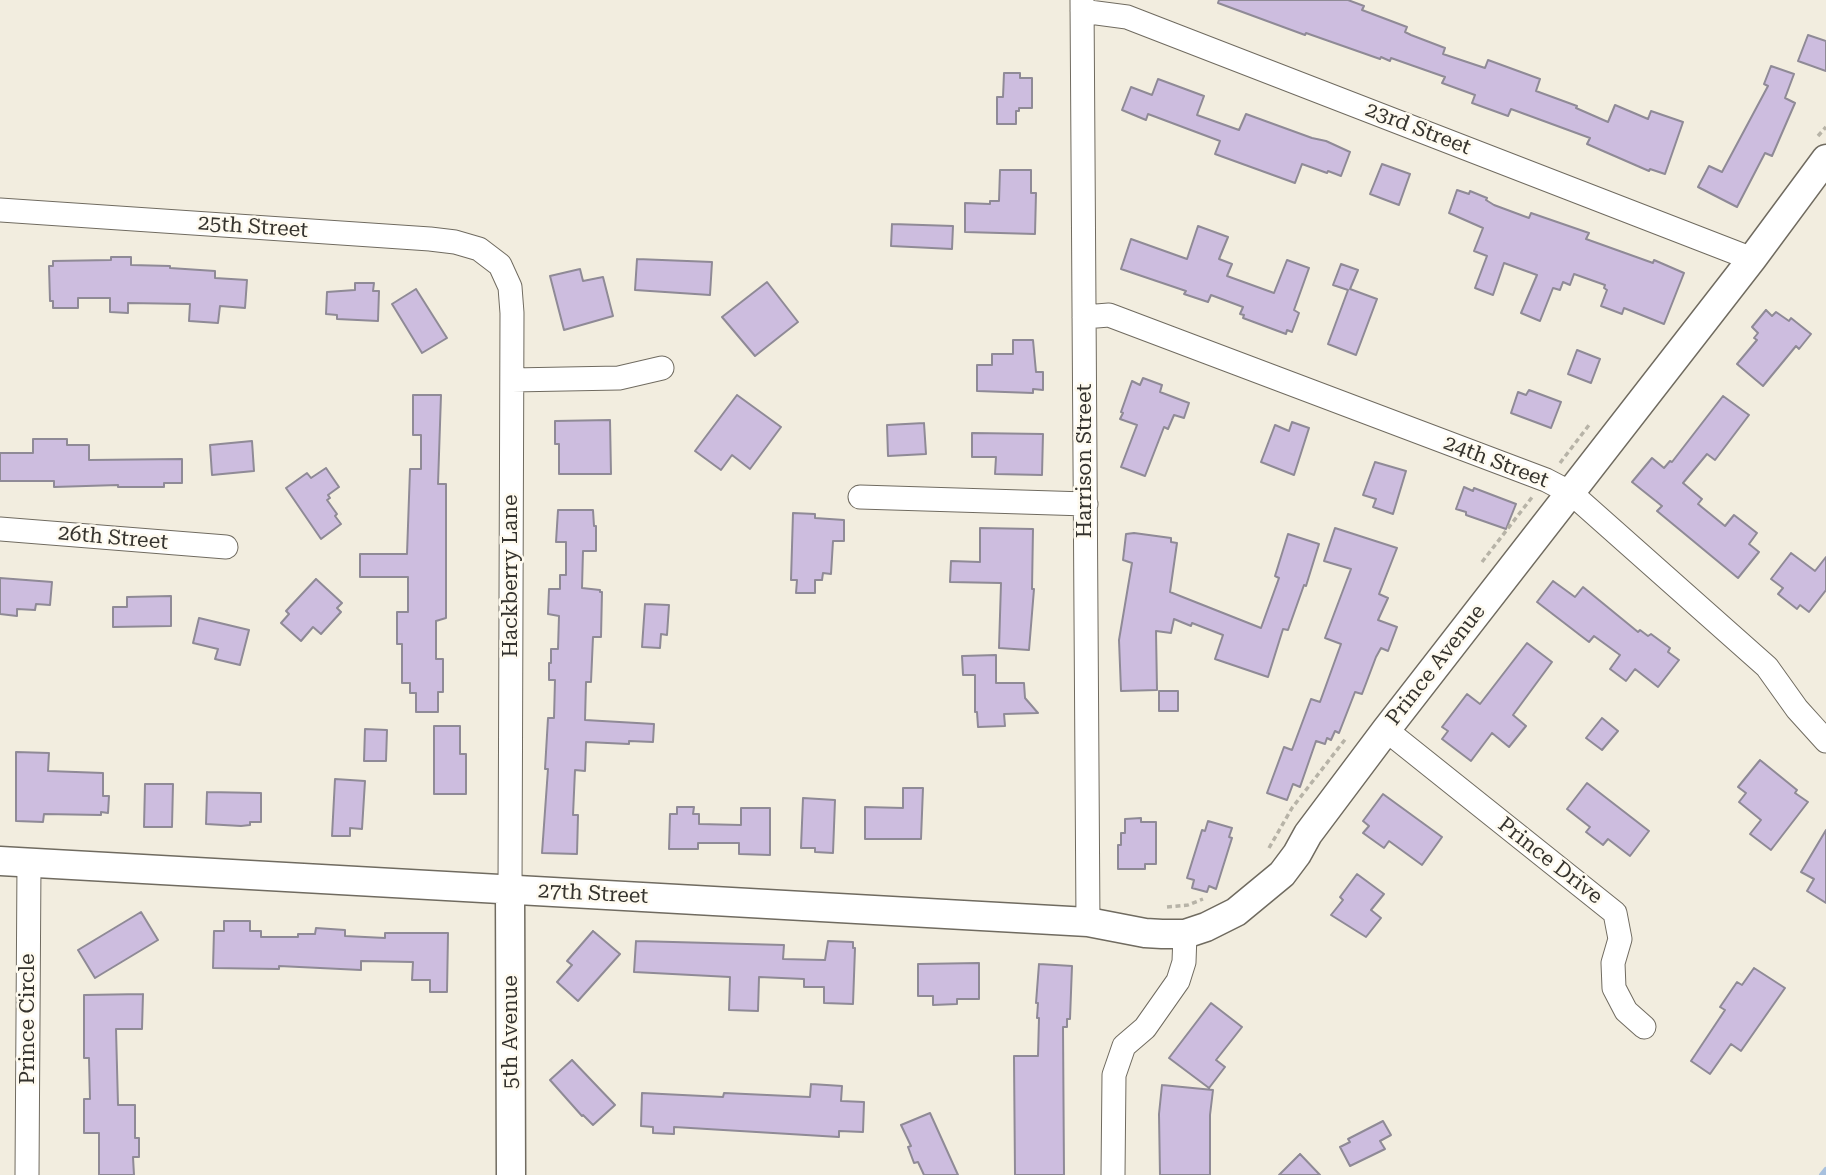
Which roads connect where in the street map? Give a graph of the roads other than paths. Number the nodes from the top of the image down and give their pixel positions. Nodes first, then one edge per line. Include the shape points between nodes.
1 (1082, 6) edge
2 (1822, 148) edge
3 (0, 210) edge
4 (1752, 258) junction
5 (500, 265) joint
6 (1084, 317) junction
7 (662, 368) dead end
8 (512, 380) junction
9 (1571, 493) junction
10 (860, 497) dead end
11 (1086, 504) junction
12 (0, 529) edge
13 (226, 547) dead end
14 (1386, 730) junction
15 (1826, 741) edge
16 (0, 861) edge
17 (29, 863) junction
18 (510, 890) junction
19 (1088, 922) junction
20 (1185, 934) junction
21 (1644, 1027) dead end
22 (27, 1175) edge
23 (512, 1175) edge
24 (1113, 1175) edge

1 - 4 street, 23rd Street via 1127,17
1 - 6 street, Harrison Street
2 - 4 street, Prince Avenue
3 - 5 street, 25th Street via 430,239 479,249
4 - 9 street, Prince Avenue
5 - 8 street, Hackberry Lane via 510,288
6 - 9 street, 24th Street via 1109,315
6 - 11 street, Harrison Street
7 - 8 street via 619,378
8 - 18 street, Hackberry Lane
9 - 14 street, Prince Avenue
9 - 15 street, 24th Street via 1767,667
10 - 11 street
11 - 19 street, Harrison Street
12 - 13 street, 26th Street
14 - 20 street, Prince Avenue via 1282,874 1236,912
14 - 21 street, Prince Drive via 1615,913 1620,939 1614,988 1626,1011
16 - 17 street, 27th Street
17 - 18 street, 27th Street
17 - 22 street, Prince Circle
18 - 19 street, 27th Street
18 - 23 street, 5th Avenue
19 - 20 street, 27th Street via 1145,933
20 - 24 street via 1178,981 1145,1028 1124,1046 1114,1075

